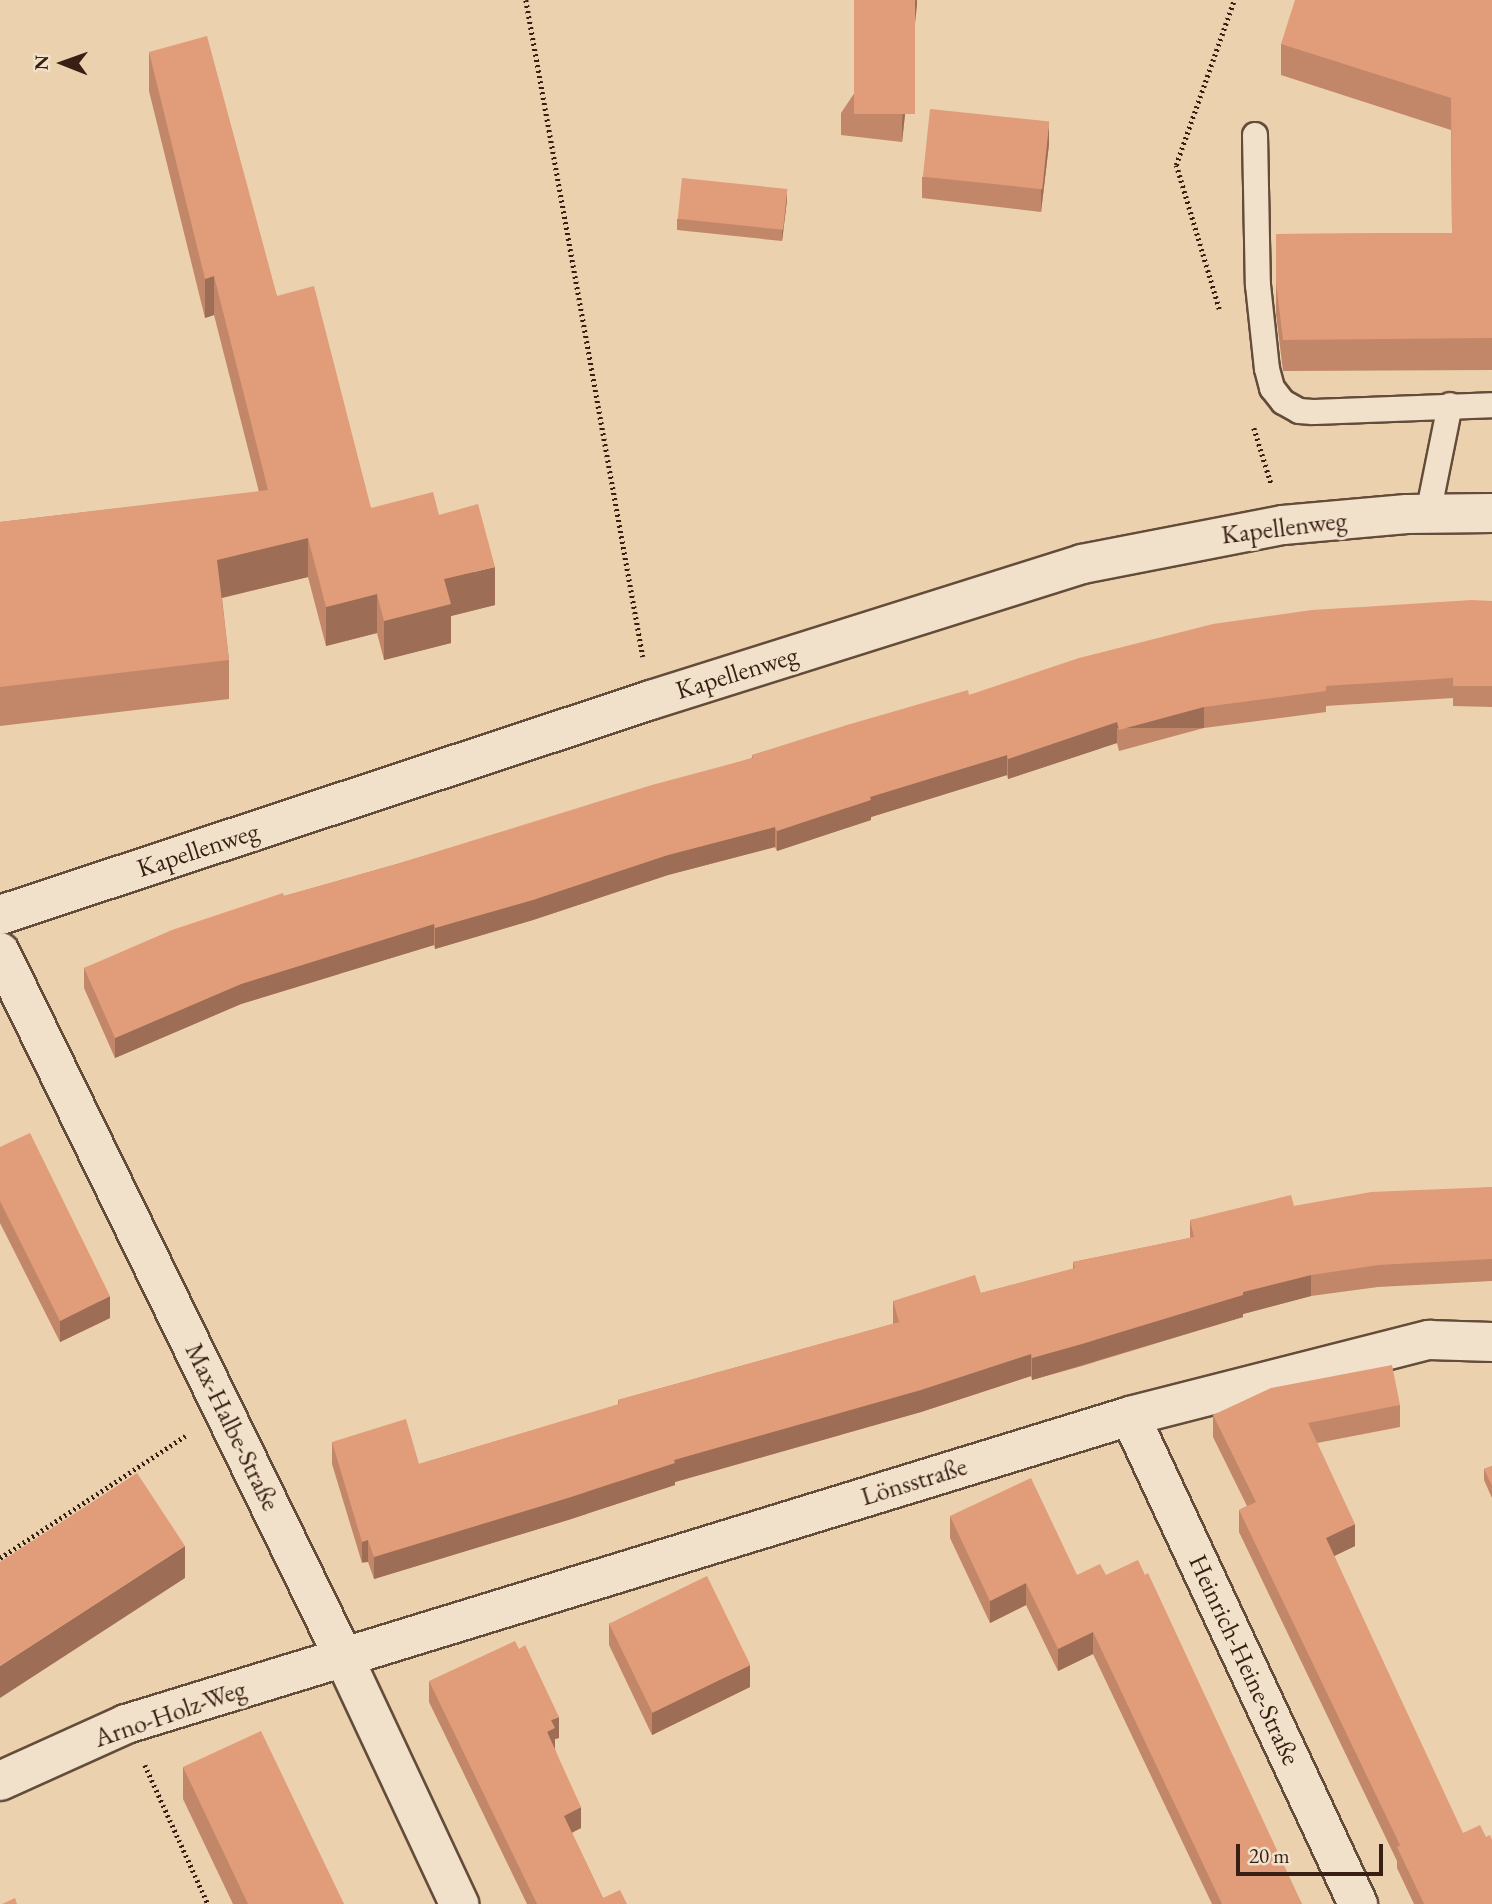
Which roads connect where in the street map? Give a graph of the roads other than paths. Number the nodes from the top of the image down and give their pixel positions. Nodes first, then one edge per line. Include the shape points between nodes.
1 (1255, 135) dead end
2 (1450, 405) junction
3 (1492, 405) edge
4 (1492, 513) edge
5 (1428, 514) junction
6 (0, 915) edge
7 (0, 952) edge
8 (1492, 1342) edge
9 (1130, 1416) junction
10 (344, 1658) junction
11 (0, 1781) edge
12 (459, 1904) edge
13 (1358, 1904) edge

1 - 2 lane via 1258,285 1272,388 1283,402 1299,411
2 - 3 lane
2 - 5 lane
4 - 5 street, Kapellenweg
5 - 6 street, Kapellenweg via 1283,525 1082,564 651,700
7 - 10 street, Max-Halbe-Straße
8 - 9 street, Lönsstraße via 1429,1340
9 - 10 street, Lönsstraße
9 - 13 street, Heinrich-Heine-Straße
10 - 11 street, Arno-Holz-Weg via 126,1724
10 - 12 street, Max-Halbe-Straße

